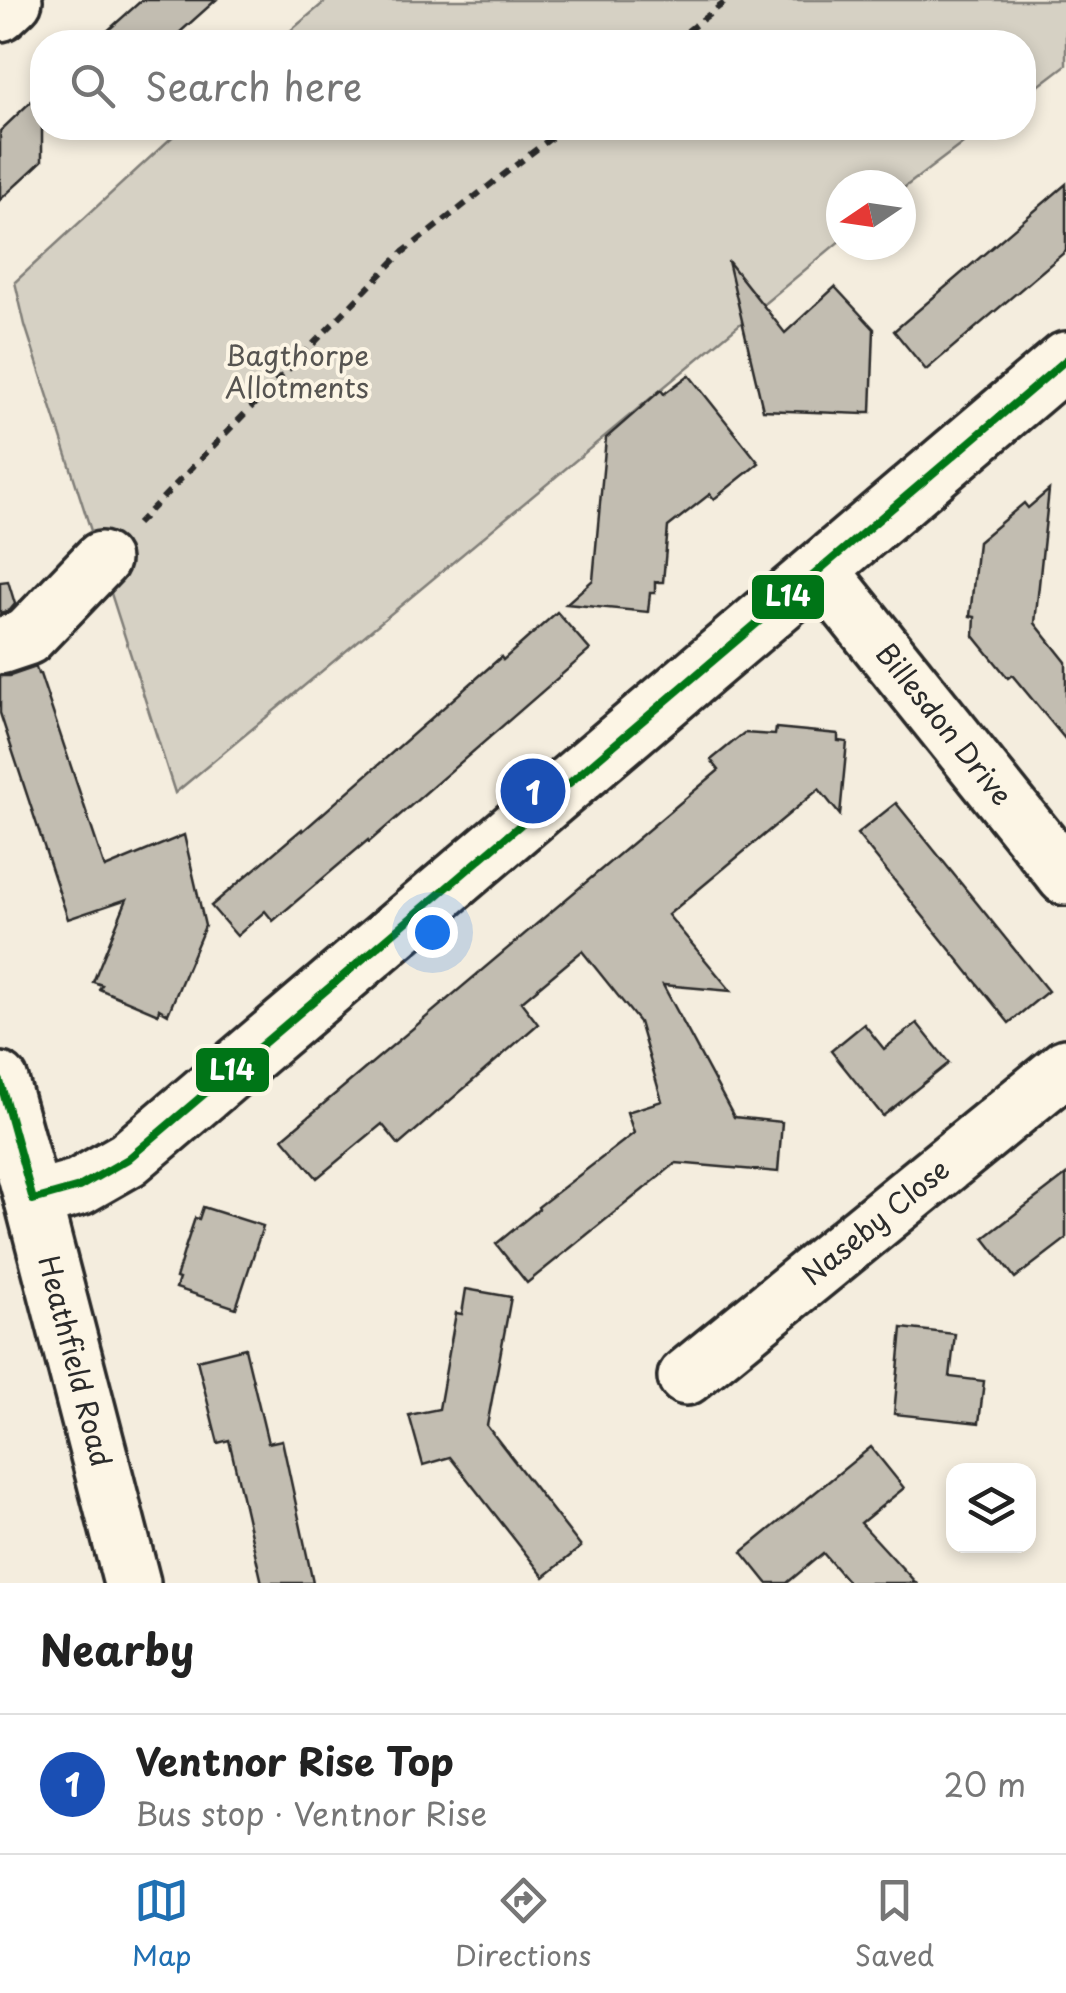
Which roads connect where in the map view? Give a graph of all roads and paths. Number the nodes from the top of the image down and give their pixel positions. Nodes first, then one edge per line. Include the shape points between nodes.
1 (14, 0) edge
2 (728, 0) edge
3 (0, 14) edge
4 (689, 30) edge
5 (548, 140) edge
6 (1066, 360) edge
7 (100, 560) joint
8 (820, 570) junction
9 (0, 646) edge
10 (1066, 877) edge
11 (1066, 1067) edge
12 (0, 1080) edge
13 (33, 1200) junction
14 (686, 1377) dead end
15 (132, 1583) edge

1 - 3 street
2 - 4 path
5 - 7 path via 403,252
6 - 8 street
7 - 9 street via 27,637
8 - 10 street, Billesdon Drive
8 - 13 street via 128,1159 80,1187
11 - 14 street, Naseby Close
12 - 13 street, Heathfield Road
13 - 15 street, Heathfield Road

